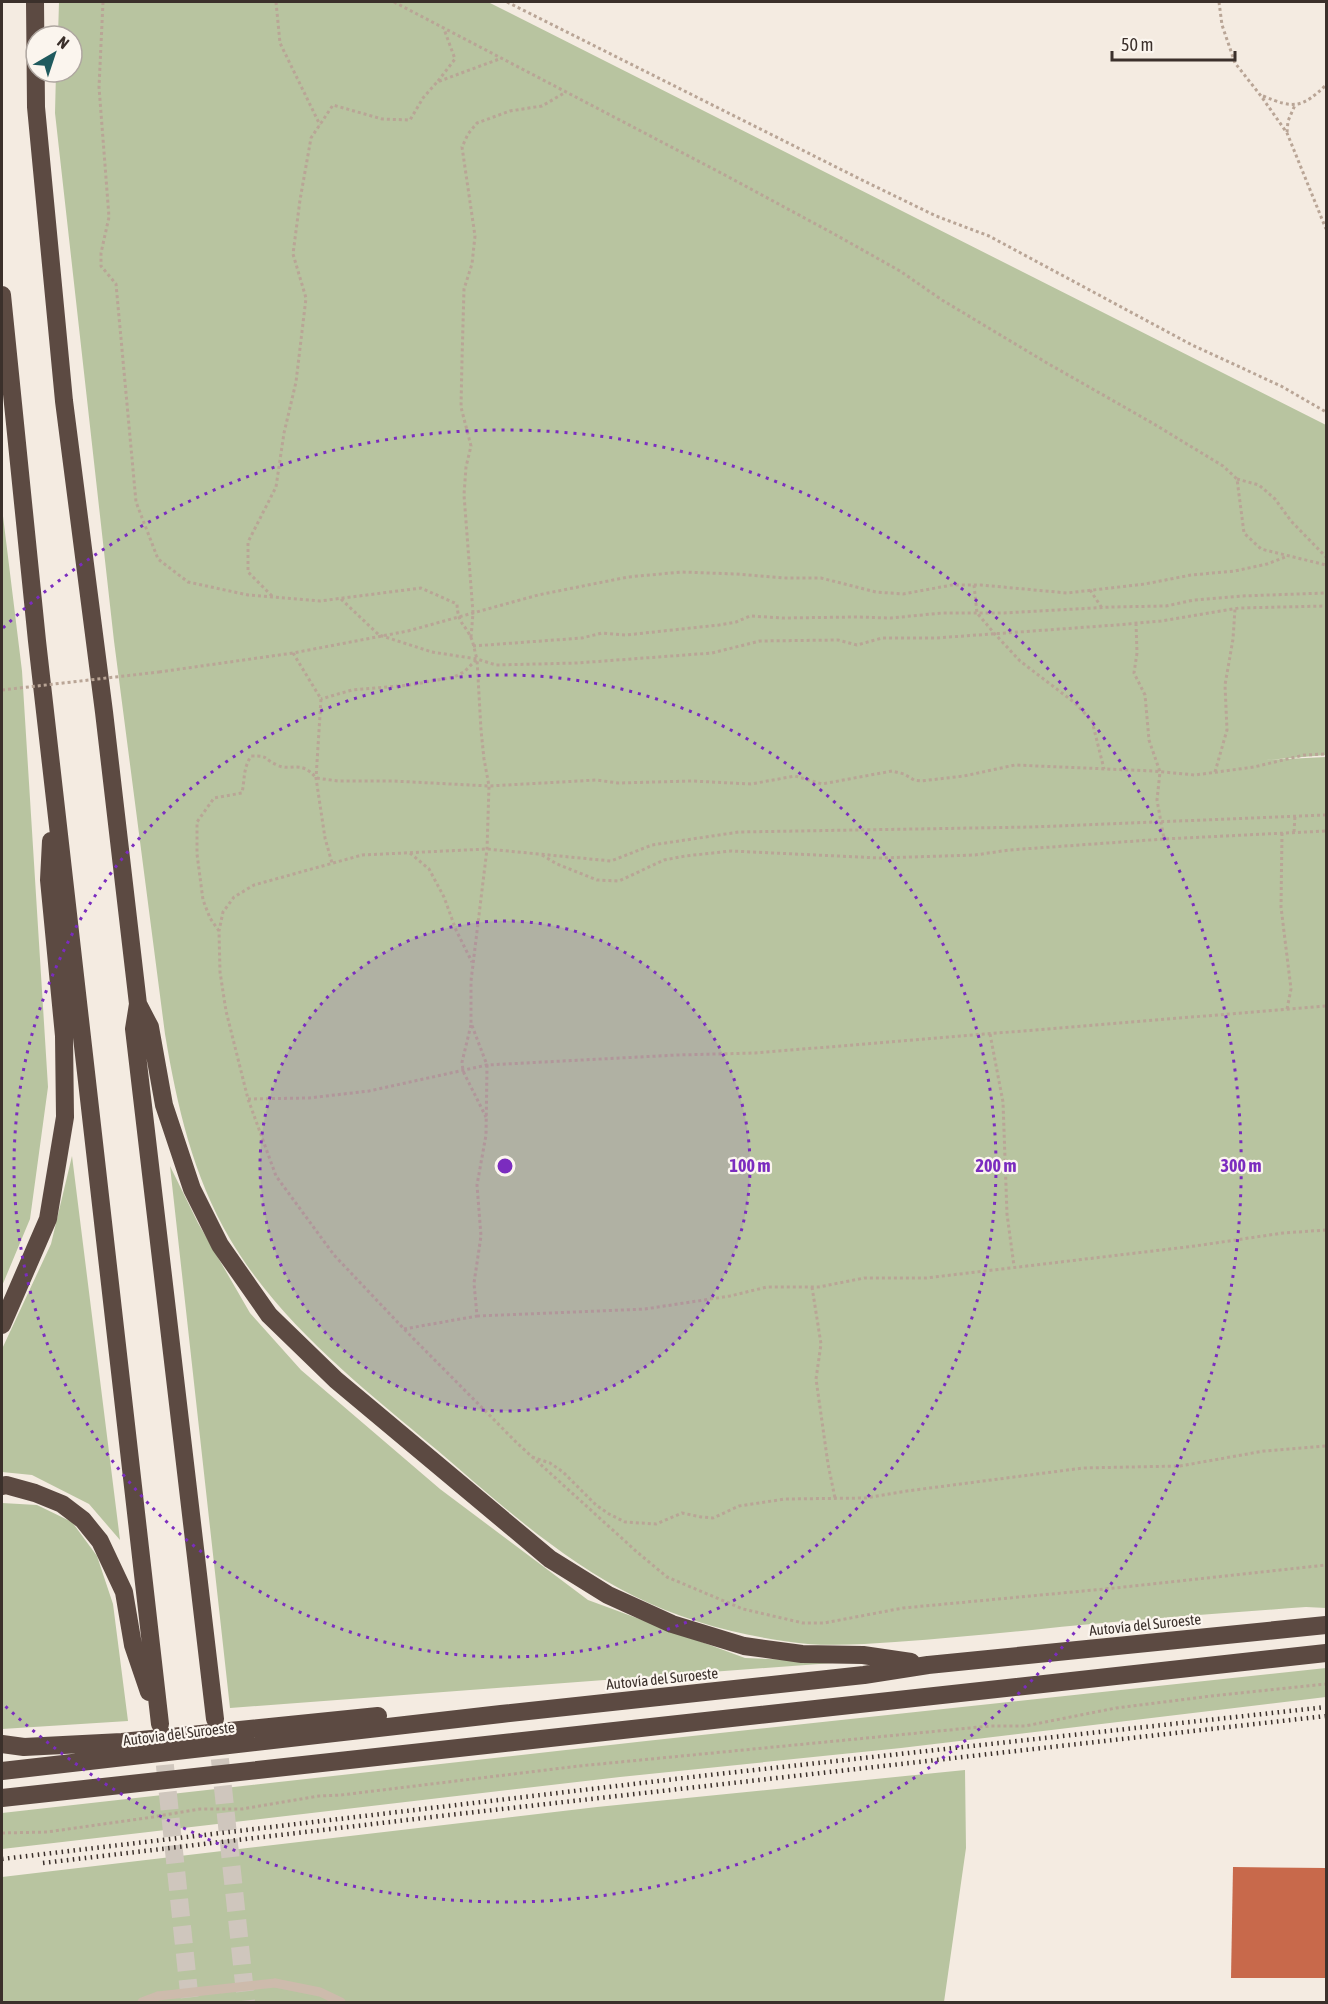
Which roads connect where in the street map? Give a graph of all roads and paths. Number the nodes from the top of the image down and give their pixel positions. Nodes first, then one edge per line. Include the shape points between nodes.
1 (36, 2) edge
2 (103, 2) edge
3 (276, 2) edge
4 (394, 2) edge
5 (507, 2) edge
6 (1219, 2) edge
7 (443, 28) junction
8 (502, 58) junction
9 (437, 82) junction
10 (1326, 85) edge
11 (566, 92) junction
12 (1261, 96) junction
13 (1295, 105) junction
14 (320, 125) junction
15 (1287, 133) junction
16 (1326, 229) edge
17 (2, 295) edge
18 (1326, 412) edge
19 (1237, 479) junction
20 (1288, 556) junction
21 (1326, 557) edge
22 (1326, 565) edge
23 (974, 585) junction
24 (1090, 590) junction
25 (1326, 593) edge
26 (273, 597) junction
27 (340, 599) junction
28 (1326, 606) edge
29 (1102, 608) junction
30 (1235, 609) junction
31 (473, 613) junction
32 (977, 613) junction
33 (457, 618) junction
34 (1136, 623) junction
35 (994, 633) junction
36 (379, 635) junction
37 (471, 638) junction
38 (474, 646) junction
39 (293, 653) junction
40 (477, 659) junction
41 (2, 690) edge
42 (321, 699) junction
43 (1326, 754) edge
44 (1104, 769) junction
45 (1160, 772) junction
46 (1215, 772) junction
47 (315, 778) junction
48 (489, 786) junction
49 (54, 792) junction
50 (1326, 815) edge
51 (1295, 816) junction
52 (1161, 822) junction
53 (1326, 831) edge
54 (1282, 833) junction
55 (1294, 833) junction
56 (1164, 839) junction
57 (487, 849) junction
58 (410, 853) junction
59 (540, 854) junction
60 (332, 863) junction
61 (219, 931) junction
62 (473, 964) junction
63 (138, 1004) junction
64 (1326, 1006) edge
65 (1287, 1009) junction
66 (471, 1023) junction
67 (990, 1034) junction
68 (487, 1065) junction
69 (463, 1071) junction
70 (248, 1099) junction
71 (486, 1119) junction
72 (1326, 1230) edge
73 (1014, 1266) junction
74 (812, 1287) junction
75 (477, 1316) junction
76 (2, 1325) edge
77 (404, 1329) junction
78 (1326, 1446) edge
79 (531, 1456) junction
80 (2, 1486) edge
81 (835, 1499) junction
82 (1326, 1565) edge
83 (1326, 1625) edge
84 (1326, 1653) edge
85 (928, 1665) junction
86 (1326, 1684) edge
87 (501, 1714) junction
88 (215, 1719) tunnel mouth
89 (2, 1744) edge
90 (2, 1772) edge
91 (2, 1798) edge
92 (2, 1833) edge
93 (142, 2002) edge
94 (340, 2002) edge

1 - 63 highway via 36,107 64,401
2 - 26 path via 99,87 109,217 101,266 116,284 136,502 158,559 188,582
3 - 14 path via 280,43
4 - 7 path
5 - 18 path via 936,216 989,236
6 - 12 path via 1235,63
7 - 8 path
7 - 9 path via 454,59
8 - 9 path
8 - 11 path
9 - 14 path via 410,120 382,119 333,105
10 - 13 path
11 - 19 path via 900,271 1028,352 1223,466
11 - 31 path via 542,106 510,111 477,123 462,147 475,236 464,289 461,407 471,446 464,495
12 - 13 path
12 - 15 path
13 - 15 path
14 - 26 path via 311,138 293,254 306,298 296,382 276,487 248,542 248,572
15 - 16 path
17 - 49 highway
19 - 20 path via 1244,532 1261,549
19 - 21 path via 1259,485 1267,492
20 - 22 path
20 - 24 path via 1235,571
23 - 24 path via 1067,593
23 - 31 path via 903,594 876,592 820,578 682,572 628,577
23 - 32 path
24 - 29 path
25 - 29 path
26 - 27 path
27 - 33 path via 421,588 457,604
27 - 36 path
28 - 30 path
29 - 32 path
30 - 34 path
30 - 46 path via 1225,685 1227,730
31 - 33 path
31 - 37 path
32 - 35 path
32 - 38 path via 891,618 750,616 719,625
33 - 36 path
33 - 37 path
34 - 35 path
34 - 45 path via 1134,673 1145,695 1149,740
35 - 40 path via 882,638 857,645 837,640 760,641 711,653 577,663 496,665
35 - 44 path via 1020,661 1076,703 1092,722
36 - 39 path
36 - 40 path via 432,652
37 - 38 path
38 - 40 path
39 - 41 path, bridge
39 - 42 path
40 - 42 path via 454,677 410,686 352,690
40 - 48 path
42 - 47 path
43 - 46 path
44 - 45 path
44 - 48 path via 1015,765 921,781 892,771 822,784 795,776 751,784 596,780
45 - 46 path via 1196,776
45 - 52 path via 1157,800
47 - 48 path
47 - 60 path
47 - 61 path via 310,771 297,766 278,766 266,756 250,756 244,766 242,793 214,798 197,822 203,900
48 - 57 path
49 - 76 highway via 49,880 64,1036 65,1117 48,1219
49 - 80 highway via 160,1724 133,1645 124,1592 100,1541 83,1520 62,1504
50 - 51 path
51 - 52 path
51 - 55 path
52 - 56 path
52 - 59 path via 739,832 652,845 611,861
53 - 55 path
54 - 55 path
54 - 56 path
54 - 65 path via 1281,907 1291,989
56 - 59 path via 975,855 880,858 714,852 664,860 619,881 597,880
57 - 58 path
57 - 59 path
57 - 62 path
58 - 60 path via 362,855
58 - 62 path via 429,869
60 - 61 path via 254,885 234,897 223,912
61 - 70 path via 226,1011
62 - 66 path
63 - 85 highway via 150,1027 164,1105 192,1189 220,1245 270,1315 380,1418 550,1559 608,1595 672,1624 744,1646 802,1654 863,1655
63 - 88 highway via 134,1029
64 - 65 path
65 - 67 path
66 - 68 path
66 - 69 path
67 - 68 path via 754,1053
67 - 73 path via 1003,1102 1007,1214
68 - 69 path
68 - 71 path
69 - 70 path via 369,1091 309,1098
69 - 71 path
70 - 77 path via 276,1176 334,1255
71 - 75 path via 477,1185 481,1236 474,1283
72 - 73 path
73 - 74 path via 926,1278 864,1278
74 - 75 path via 767,1287 645,1309
74 - 81 path via 821,1344 816,1379
75 - 77 path
77 - 79 path
78 - 81 path via 1264,1451 1180,1466 1083,1468
79 - 81 path via 563,1472 609,1514 639,1524 656,1524 682,1513 713,1518 740,1506 785,1499
79 - 82 path via 667,1576 743,1609 803,1623 824,1623 903,1608
83 - 85 highway, Autovía del Suroeste
84 - 91 highway
85 - 87 highway, Autovía del Suroeste
86 - 92 path via 1128,1706 1025,1726 990,1726 579,1766 319,1796 242,1809 200,1809 47,1832
87 - 89 highway via 482,1706 122,1742 24,1747
87 - 90 highway, Autovía del Suroeste
93 - 94 lane, bridge via 158,1996 275,1983 320,1992

